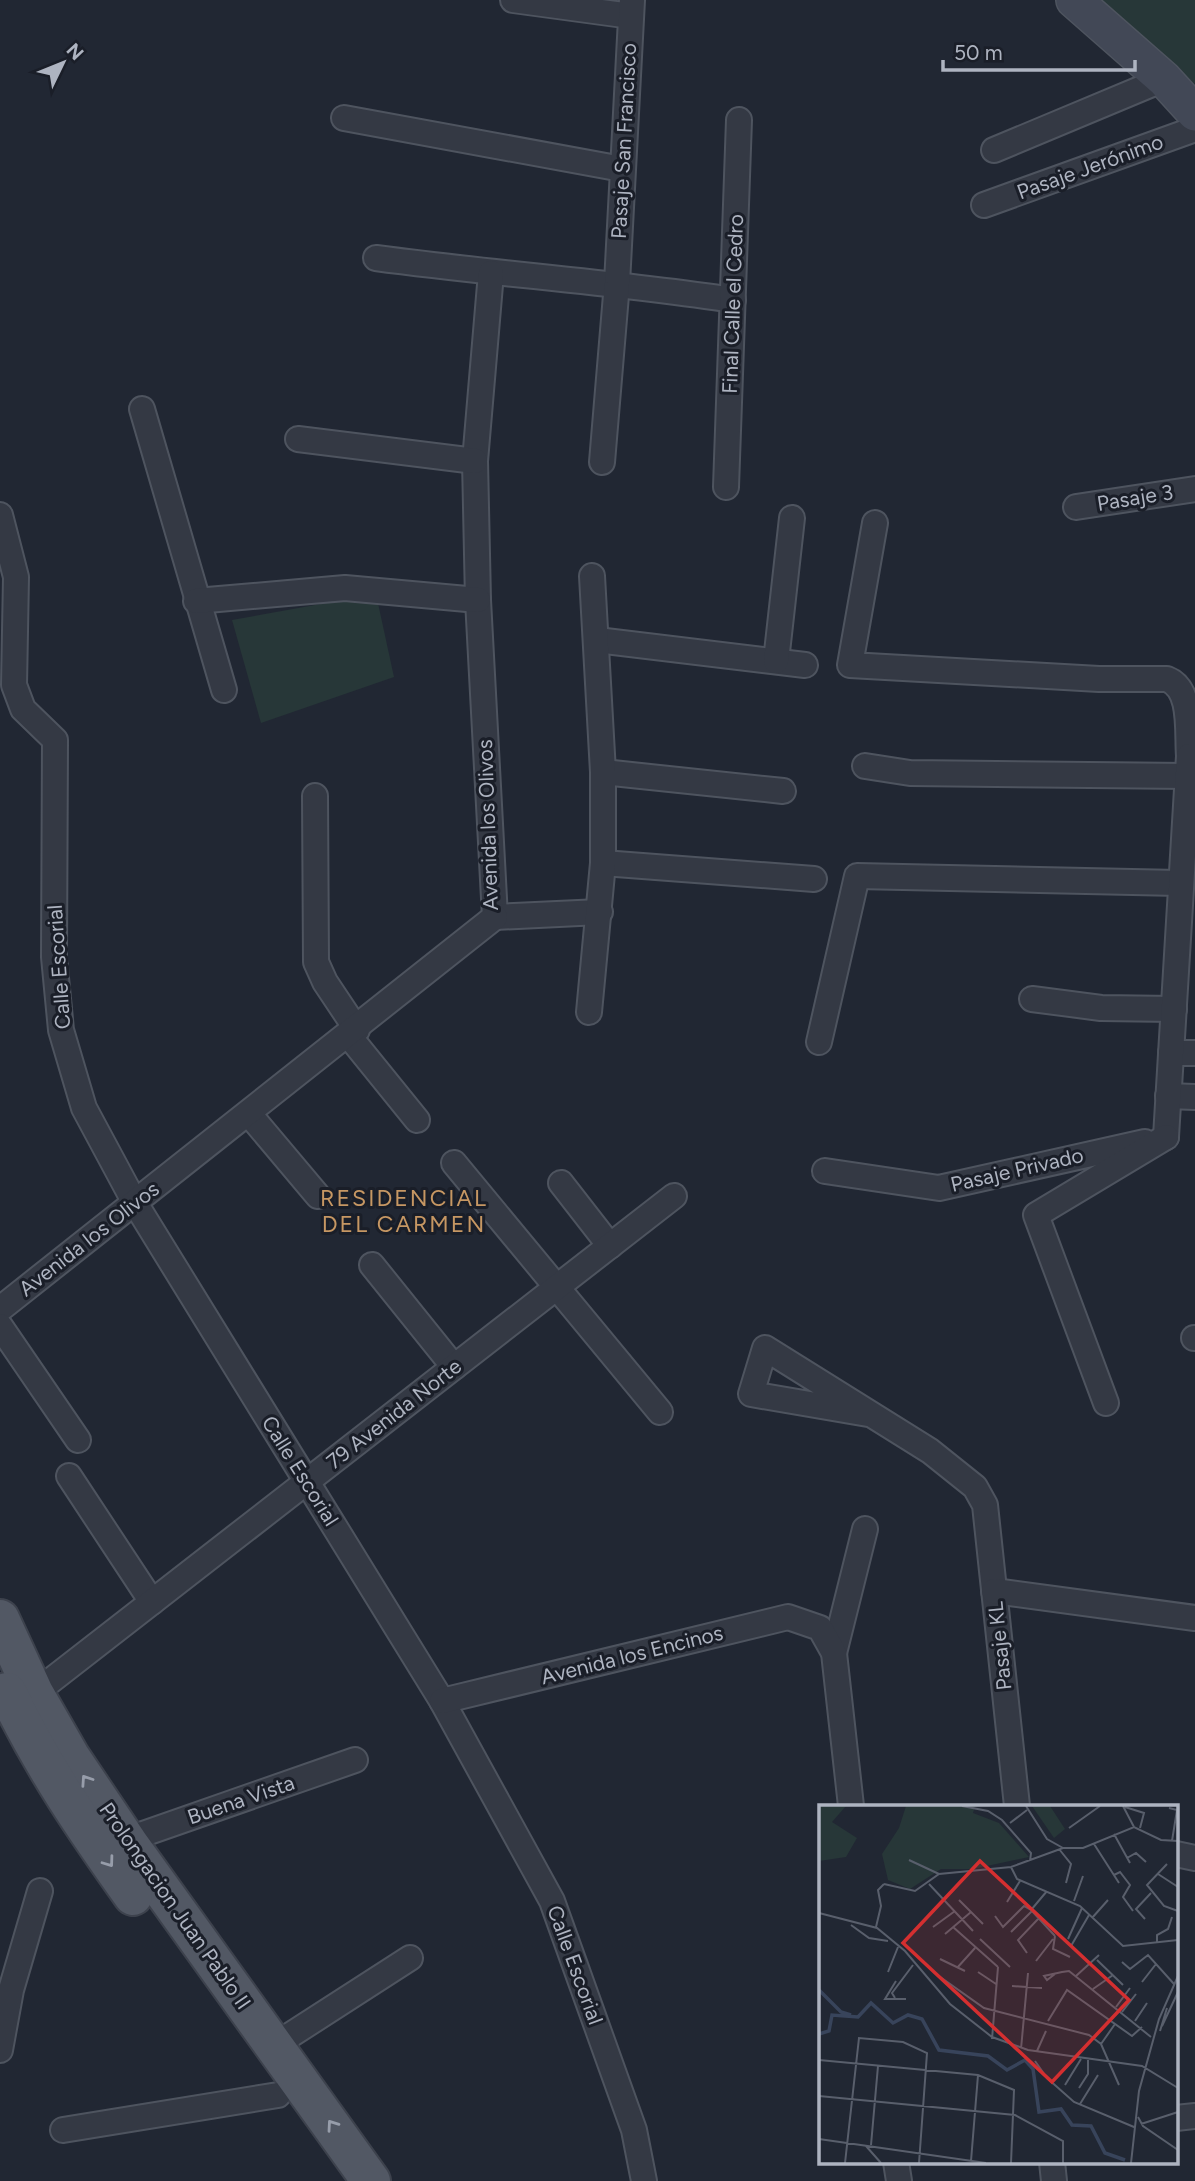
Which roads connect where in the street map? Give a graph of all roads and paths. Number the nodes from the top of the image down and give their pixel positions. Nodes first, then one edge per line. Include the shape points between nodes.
1 (513, 0) edge
2 (1074, 0) edge
3 (631, 8) edge
4 (1164, 79) junction
5 (1195, 113) edge
6 (344, 118) dead end
7 (739, 120) dead end
8 (1195, 129) edge
9 (994, 150) dead end
10 (622, 169) junction
11 (985, 205) dead end
12 (376, 258) dead end
13 (491, 273) junction
14 (617, 283) junction
15 (733, 300) junction
16 (142, 409) dead end
17 (298, 439) dead end
18 (475, 461) junction
19 (601, 462) dead end
20 (726, 487) dead end
21 (1195, 489) edge
22 (1076, 508) dead end
23 (0, 515) edge
24 (792, 518) dead end
25 (875, 523) dead end
26 (592, 576) dead end
27 (478, 600) junction
28 (196, 601) junction
29 (597, 640) junction
30 (776, 661) junction
31 (805, 665) dead end
32 (224, 690) dead end
33 (1191, 763) edge
34 (865, 766) dead end
35 (603, 772) junction
36 (783, 791) dead end
37 (315, 796) dead end
38 (603, 863) junction
39 (1185, 869) edge
40 (814, 879) dead end
41 (600, 912) junction
42 (495, 917) junction
43 (1186, 954) edge
44 (1032, 999) dead end
45 (1174, 1009) junction
46 (589, 1012) dead end
47 (353, 1033) junction
48 (819, 1042) dead end
49 (1183, 1053) edge
50 (1168, 1096) junction
51 (1195, 1097) edge
52 (249, 1114) junction
53 (417, 1120) dead end
54 (1166, 1137) junction
55 (454, 1163) dead end
56 (825, 1171) dead end
57 (561, 1183) dead end
58 (318, 1196) dead end
59 (674, 1196) dead end
60 (135, 1203) junction
61 (610, 1246) junction
62 (372, 1265) dead end
63 (556, 1288) junction
64 (0, 1309) edge
65 (0, 1326) edge
66 (454, 1367) junction
67 (1106, 1403) dead end
68 (660, 1412) dead end
69 (868, 1414) dead end
70 (78, 1440) dead end
71 (69, 1476) dead end
72 (307, 1482) junction
73 (865, 1529) dead end
74 (994, 1591) junction
75 (152, 1602) junction
76 (1195, 1618) edge
77 (0, 1619) edge
78 (834, 1653) junction
79 (17, 1693) edge
80 (442, 1701) junction
81 (355, 1760) dead end
82 (851, 1805) edge
83 (1017, 1805) edge
84 (126, 1840) junction
85 (40, 1891) dead end
86 (410, 1958) dead end
87 (275, 2045) junction
88 (0, 2050) edge
89 (278, 2095) junction
90 (63, 2130) dead end
91 (341, 2181) edge
92 (372, 2181) edge
93 (644, 2181) edge

1 - 3 street
2 - 4 street
3 - 10 street, Pasaje San Francisco
4 - 5 street
4 - 9 street
6 - 10 street
7 - 15 street, Final Calle el Cedro
8 - 11 street, Pasaje Jerónimo
10 - 14 street, Pasaje San Francisco
12 - 13 street
13 - 14 street
13 - 18 street, Avenida los Olivos
14 - 15 street
14 - 19 street, Pasaje San Francisco
15 - 20 street, Final Calle el Cedro
16 - 28 street
17 - 18 street
18 - 27 street, Avenida los Olivos
21 - 22 street, Pasaje 3
23 - 60 street, Calle Escorial via 16,576 13,671 18,698 31,719 55,740 54,957 61,1030 84,1108
24 - 30 street
25 - 33 street via 850,665 1099,679 1167,678 1184,691
26 - 29 street
27 - 28 street via 345,588
27 - 42 street, Avenida los Olivos
28 - 32 street
29 - 30 street
29 - 35 street
30 - 31 street
33 - 34 street via 910,772
33 - 39 street
35 - 36 street
35 - 38 street
37 - 47 street via 316,962
38 - 40 street
38 - 41 street
39 - 43 street
39 - 48 street via 857,876
41 - 42 street
41 - 46 street
42 - 47 street, Avenida los Olivos
43 - 45 street
44 - 45 street via 1101,1008
45 - 49 street
47 - 52 street, Avenida los Olivos
47 - 53 street
49 - 50 street
50 - 51 street
50 - 54 street
52 - 58 street
52 - 60 street, Avenida los Olivos
54 - 56 street, Pasaje Privado via 939,1188
54 - 67 street via 1037,1215
55 - 63 street
57 - 61 street
59 - 61 street, 79 Avenida Norte
60 - 64 street, Avenida los Olivos
60 - 72 street, Calle Escorial
61 - 63 street, 79 Avenida Norte
62 - 66 street
63 - 66 street, 79 Avenida Norte
63 - 68 street
65 - 70 street
66 - 72 street, 79 Avenida Norte
69 - 74 street, Pasaje KL via 900,1430 975,1487 985,1505
71 - 75 street
72 - 75 street, 79 Avenida Norte
72 - 80 street, Calle Escorial
73 - 78 street
74 - 76 street
74 - 83 street, Pasaje KL
75 - 79 street, 79 Avenida Norte
77 - 79 main road, Prolongacion Juan Pablo II
78 - 80 street, Avenida los Encinos via 820,1628 789,1617
78 - 82 street
84 -> 79 main road, Prolongacion Juan Pablo II via 70,1756
79 -> 89 main road, Prolongacion Juan Pablo II via 35,1750 78,1820
80 - 93 street, Calle Escorial via 552,1901 634,2130
81 - 84 street, Buena Vista
84 - 87 main road, Prolongacion Juan Pablo II
85 - 88 street via 11,1990
86 - 87 street
92 -> 87 main road, Prolongacion Juan Pablo II
89 - 90 street
89 - 91 main road, Prolongacion Juan Pablo II

